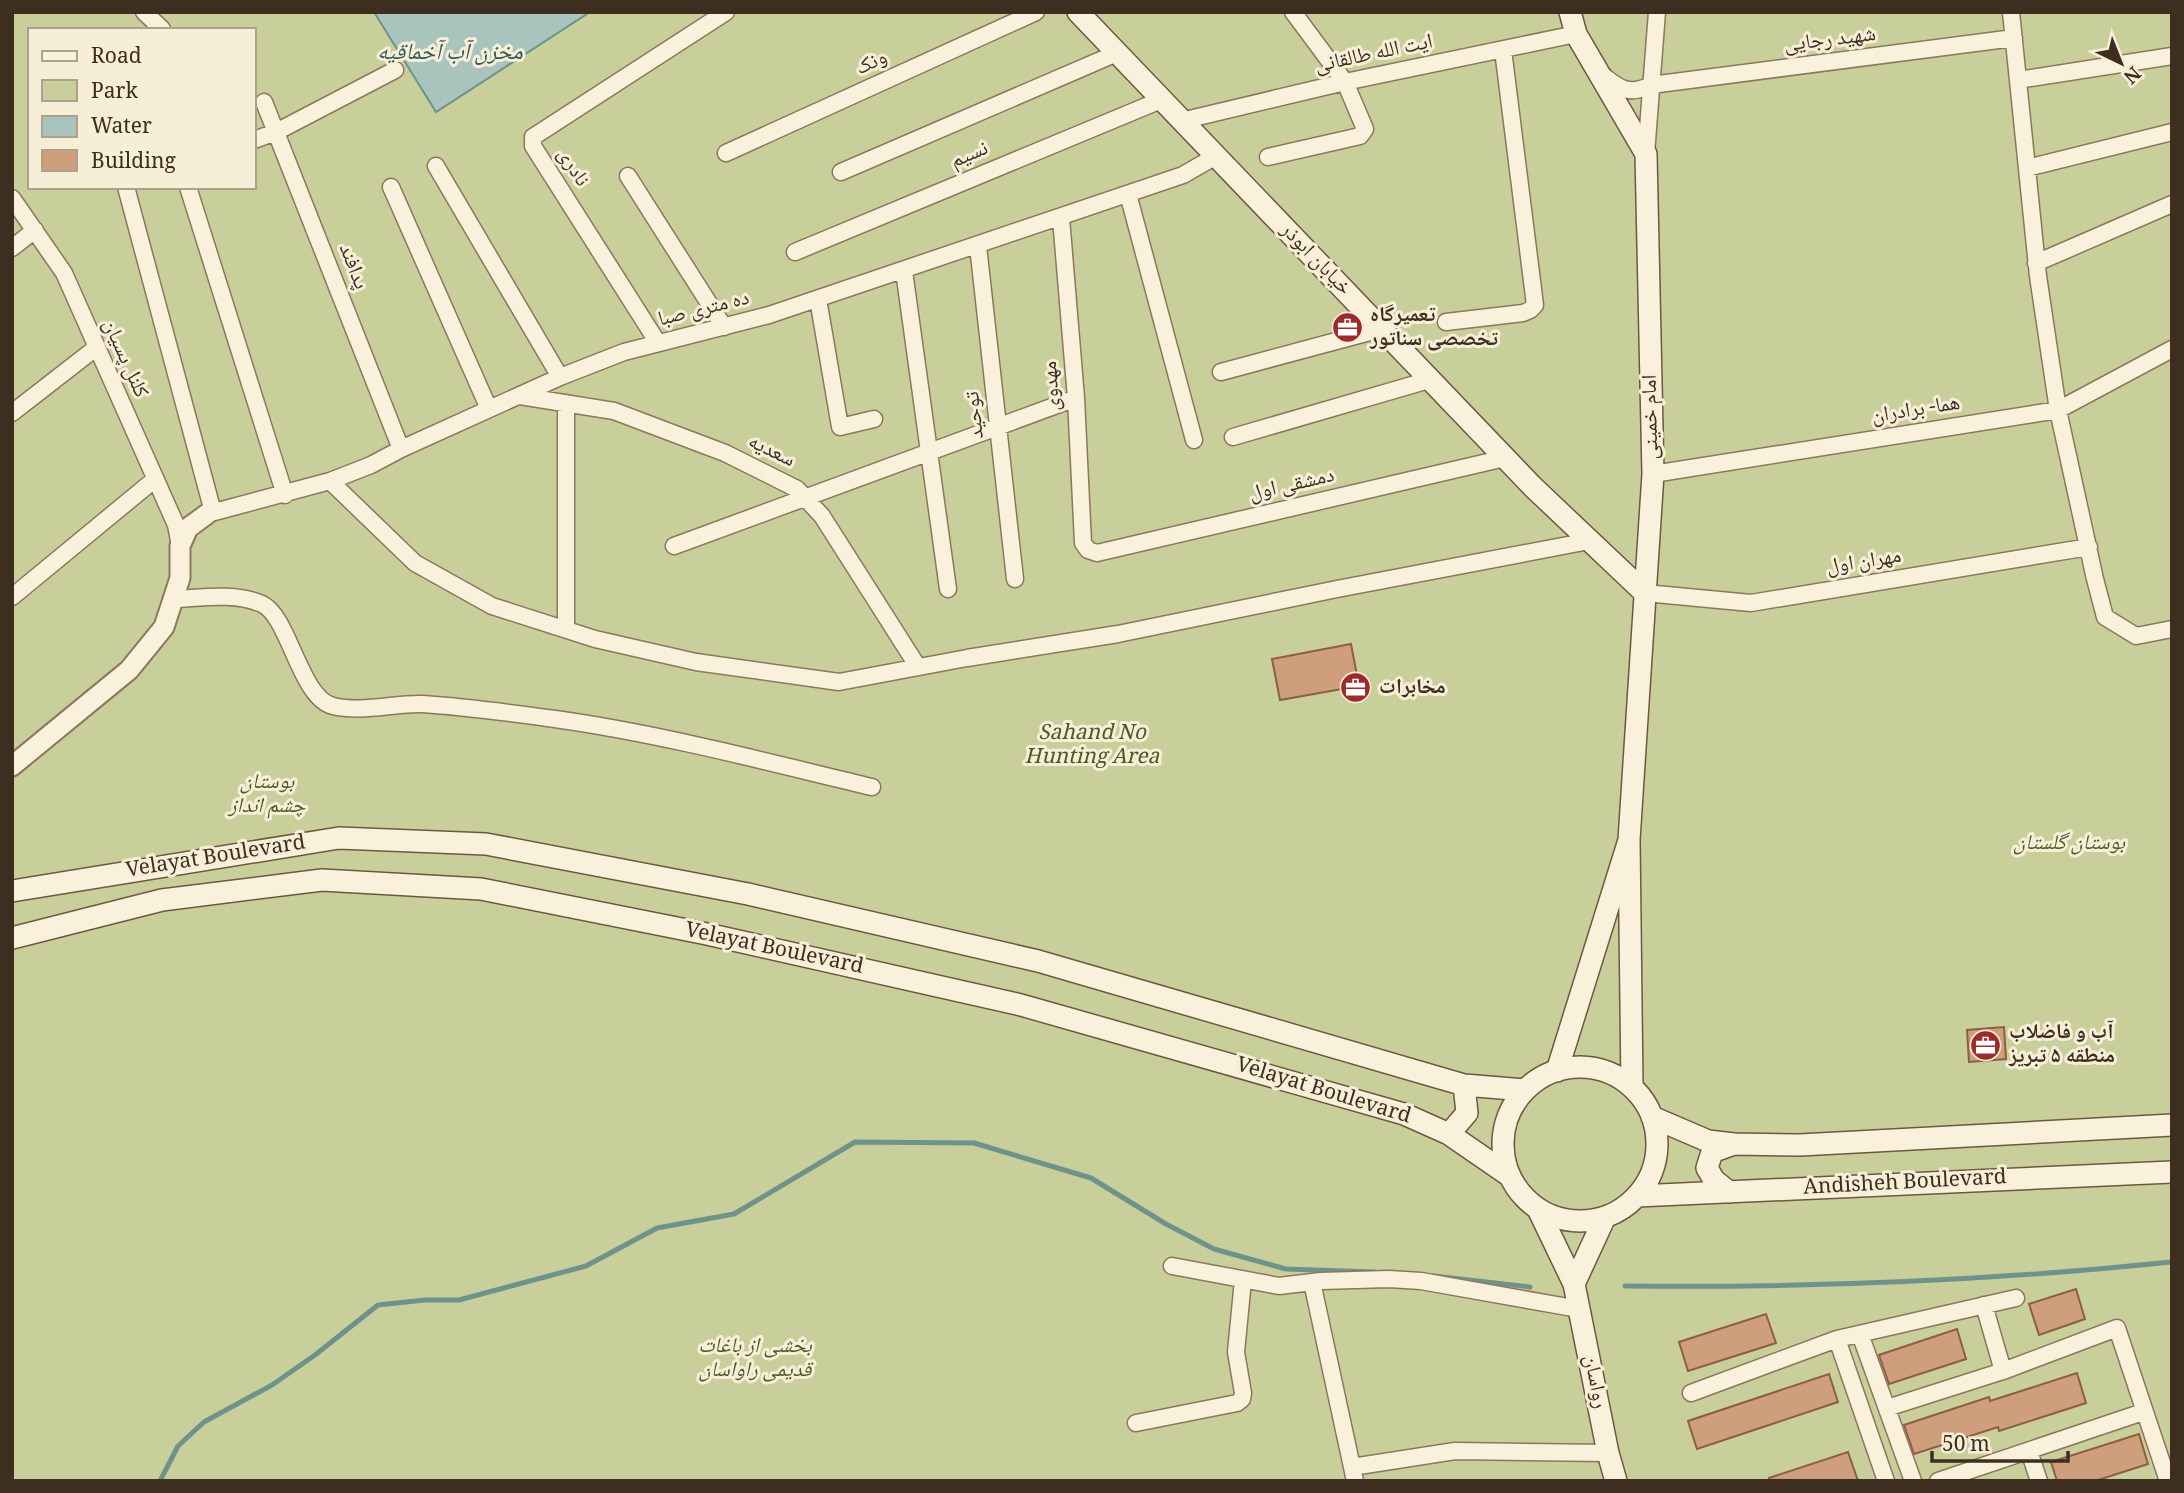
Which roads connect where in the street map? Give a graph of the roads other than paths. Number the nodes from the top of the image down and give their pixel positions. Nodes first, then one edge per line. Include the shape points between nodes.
1 (144, 12) edge
2 (726, 12) edge
3 (1035, 12) edge
4 (1077, 12) edge
5 (1293, 12) edge
6 (1570, 12) edge
7 (1657, 12) edge
8 (2011, 12) edge
9 (161, 28) edge
10 (1576, 34) junction
11 (2014, 38) junction
12 (1503, 50) junction
13 (1117, 53) junction
14 (2172, 56) edge
15 (395, 69) dead end
16 (1602, 75) junction
17 (2018, 79) junction
18 (1345, 82) junction
19 (1651, 85) junction
20 (1161, 100) junction
21 (264, 102) dead end
22 (1181, 121) junction
23 (276, 132) junction
24 (2172, 132) edge
25 (256, 139) edge
26 (726, 153) dead end
27 (1646, 154) junction
28 (1216, 156) junction
29 (1268, 157) dead end
30 (436, 166) dead end
31 (2027, 168) junction
32 (841, 172) dead end
33 (628, 176) dead end
34 (391, 187) dead end
35 (127, 189) edge
36 (189, 189) edge
37 (1128, 194) junction
38 (12, 198) edge
39 (2172, 204) edge
40 (1061, 218) junction
41 (35, 230) junction
42 (978, 246) junction
43 (12, 248) edge
44 (795, 252) dead end
45 (2036, 263) junction
46 (904, 271) junction
47 (818, 299) junction
48 (1446, 322) dead end
49 (724, 327) junction
50 (1381, 329) junction
51 (658, 344) junction
52 (97, 347) junction
53 (2172, 349) edge
54 (1221, 372) dead end
55 (560, 377) junction
56 (1430, 380) junction
57 (520, 396) junction
58 (1076, 398) junction
59 (566, 402) junction
60 (489, 409) junction
61 (2058, 410) junction
62 (12, 414) edge
63 (874, 419) dead end
64 (998, 426) junction
65 (1233, 437) dead end
66 (1194, 440) dead end
67 (401, 449) junction
68 (929, 452) junction
69 (1505, 458) junction
70 (1653, 474) junction
71 (154, 480) junction
72 (330, 481) junction
73 (285, 495) junction
74 (806, 498) junction
75 (210, 513) junction
76 (1589, 541) junction
77 (180, 546) junction
78 (674, 546) dead end
79 (2090, 547) junction
80 (1088, 550) joint
81 (1015, 579) dead end
82 (948, 589) dead end
83 (1645, 593) junction
84 (12, 597) edge
85 (173, 599) junction
86 (566, 629) junction
87 (2172, 629) edge
88 (918, 667) junction
89 (12, 766) edge
90 (872, 787) dead end
91 (1629, 840) junction
92 (12, 891) edge
93 (12, 938) edge
94 (1557, 1070) junction
95 (1464, 1085) junction
96 (1632, 1087) junction
97 (1525, 1090) junction
98 (1653, 1117) junction
99 (2172, 1125) edge
100 (1449, 1134) junction
101 (1734, 1144) junction
102 (2172, 1172) edge
103 (1510, 1176) junction
104 (1729, 1192) junction
105 (1637, 1196) junction
106 (1538, 1209) junction
107 (1605, 1217) junction
108 (1172, 1266) dead end
109 (1243, 1280) junction
110 (1312, 1282) junction
111 (1574, 1284) junction
112 (2016, 1298) dead end
113 (1984, 1305) junction
114 (1579, 1309) junction
115 (1860, 1334) junction
116 (1837, 1339) junction
117 (2003, 1371) junction
118 (1692, 1393) dead end
119 (1887, 1408) junction
120 (2143, 1412) junction
121 (1136, 1423) dead end
122 (2029, 1451) junction
123 (1608, 1453) junction
124 (1353, 1474) edge
125 (1616, 1481) edge
126 (1886, 1481) edge
127 (1913, 1481) edge
128 (1938, 1481) edge
129 (2039, 1481) edge
130 (2168, 1481) edge

1 - 9 street
2 - 51 street, نادری via 533,137 533,146
3 - 26 street, ونک
4 - 13 main road, خیابان ابوذر
5 - 18 street
6 - 10 main road, امام خمینی
7 - 19 street
8 - 11 street
10 - 12 street, ایت الله طالقانی
10 - 16 main road, امام خمینی
11 - 17 street
11 - 19 street, شهید رجایی
12 - 18 street, ایت الله طالقانی
12 - 48 street via 1535,304 1523,313
13 - 20 main road, خیابان ابوذر
13 - 32 street
14 - 17 street
15 - 23 street
16 - 19 street, شهید رجایی via 1627,91
16 - 27 main road, امام خمینی
17 - 31 street
18 - 22 street, ایت الله طالقانی
18 - 29 street via 1364,133
19 - 27 street
20 - 22 main road, خیابان ابوذر
20 - 44 street, نسیم
21 - 23 street, پدافند
22 - 28 main road, خیابان ابوذر
23 - 25 street
23 - 67 street, پدافند
24 - 31 street
27 - 70 main road, امام خمینی
28 - 37 street, ده متری صبا via 1183,175
28 - 50 main road, خیابان ابوذر
30 - 55 street
31 - 45 street
33 - 49 street
34 - 60 street
35 - 75 street
36 - 73 street
37 - 40 street, ده متری صبا
37 - 66 street
38 - 41 street, کلنل پسیان
39 - 45 street
40 - 42 street, ده متری صبا
40 - 58 street, مهدوی
41 - 43 street
41 - 52 street, کلنل پسیان via 64,273
42 - 46 street, ده متری صبا
42 - 64 street, توحید
45 - 61 street
46 - 47 street, ده متری صبا
46 - 68 street
47 - 49 street, ده متری صبا
47 - 63 street via 840,427
49 - 51 street, ده متری صبا
50 - 54 street
50 - 56 main road, خیابان ابوذر
51 - 55 street, ده متری صبا
52 - 62 street
52 - 71 street, کلنل پسیان
53 - 61 street, هما- برادران
55 - 57 street, ده متری صبا
56 - 65 street
56 - 69 main road, خیابان ابوذر
57 - 59 street, سعدیه
57 - 60 street, ده متری صبا
58 - 64 street
58 - 80 street, مهدوی via 1083,543
59 - 74 street, سعدیه via 614,411 725,453
59 - 86 street
60 - 67 street, ده متری صبا
61 - 70 street, هما- برادران
61 - 79 street
64 - 68 street
64 - 81 street, توحید
67 - 72 street, ده متری صبا
68 - 74 street
68 - 82 street
69 - 76 main road, خیابان ابوذر
69 - 80 street, دمشقی اول via 1097,553
70 - 83 main road, امام خمینی
71 - 77 street, کلنل پسیان via 176,525
71 - 84 street
72 - 73 street, ده متری صبا
72 - 86 street via 415,563 492,606
73 - 75 street, ده متری صبا
74 - 78 street
74 - 88 street, سعدیه
75 - 77 street via 188,528
76 - 83 main road, خیابان ابوذر
76 - 88 street via 1118,634
77 - 85 street via 180,578
79 - 83 street, مهران اول via 1751,603
79 - 87 street via 2105,617 2136,636
83 - 91 main road, امام خمینی
85 - 89 street via 164,627 129,670
85 - 90 street via 227,596 264,604 319,697 331,706 421,704 556,719 710,748
86 - 88 street via 696,662 839,682
91 - 94 main road
91 - 96 main road
92 - 95 main road, Velayat Boulevard via 339,838 486,845 748,894 1038,961
93 - 100 main road, Velayat Boulevard via 162,900 322,880 481,889 1021,1005 1404,1114
94 - 96 main road via 1584,1067 1610,1073
94 - 97 main road
95 - 97 main road, Velayat Boulevard
95 - 100 main road via 1467,1113
96 - 98 main road
97 - 103 main road via 1504,1131
98 - 101 main road via 1708,1141
98 - 105 main road via 1656,1158
99 - 101 main road via 1800,1145
100 - 103 main road, Velayat Boulevard
101 - 104 main road via 1712,1152 1707,1168
102 - 104 main road, Andisheh Boulevard
103 - 106 main road
104 - 105 main road, Andisheh Boulevard
105 - 107 main road
106 - 107 main road via 1582,1221
106 - 111 main road, رواسان
107 - 111 main road
108 - 109 street
109 - 110 street via 1279,1286
109 - 121 street via 1236,1352 1242,1399
110 - 114 street via 1421,1281
110 - 124 street
111 - 114 main road, رواسان
112 - 113 street
113 - 115 street
113 - 117 street
114 - 123 main road, رواسان
115 - 116 street
115 - 119 street
116 - 118 street
116 - 126 street
117 - 119 street
117 - 120 street via 2117,1328
119 - 127 street
120 - 122 street
120 - 130 street
122 - 128 street
122 - 129 street
123 - 124 street via 1455,1451
123 - 125 main road, رواسان

